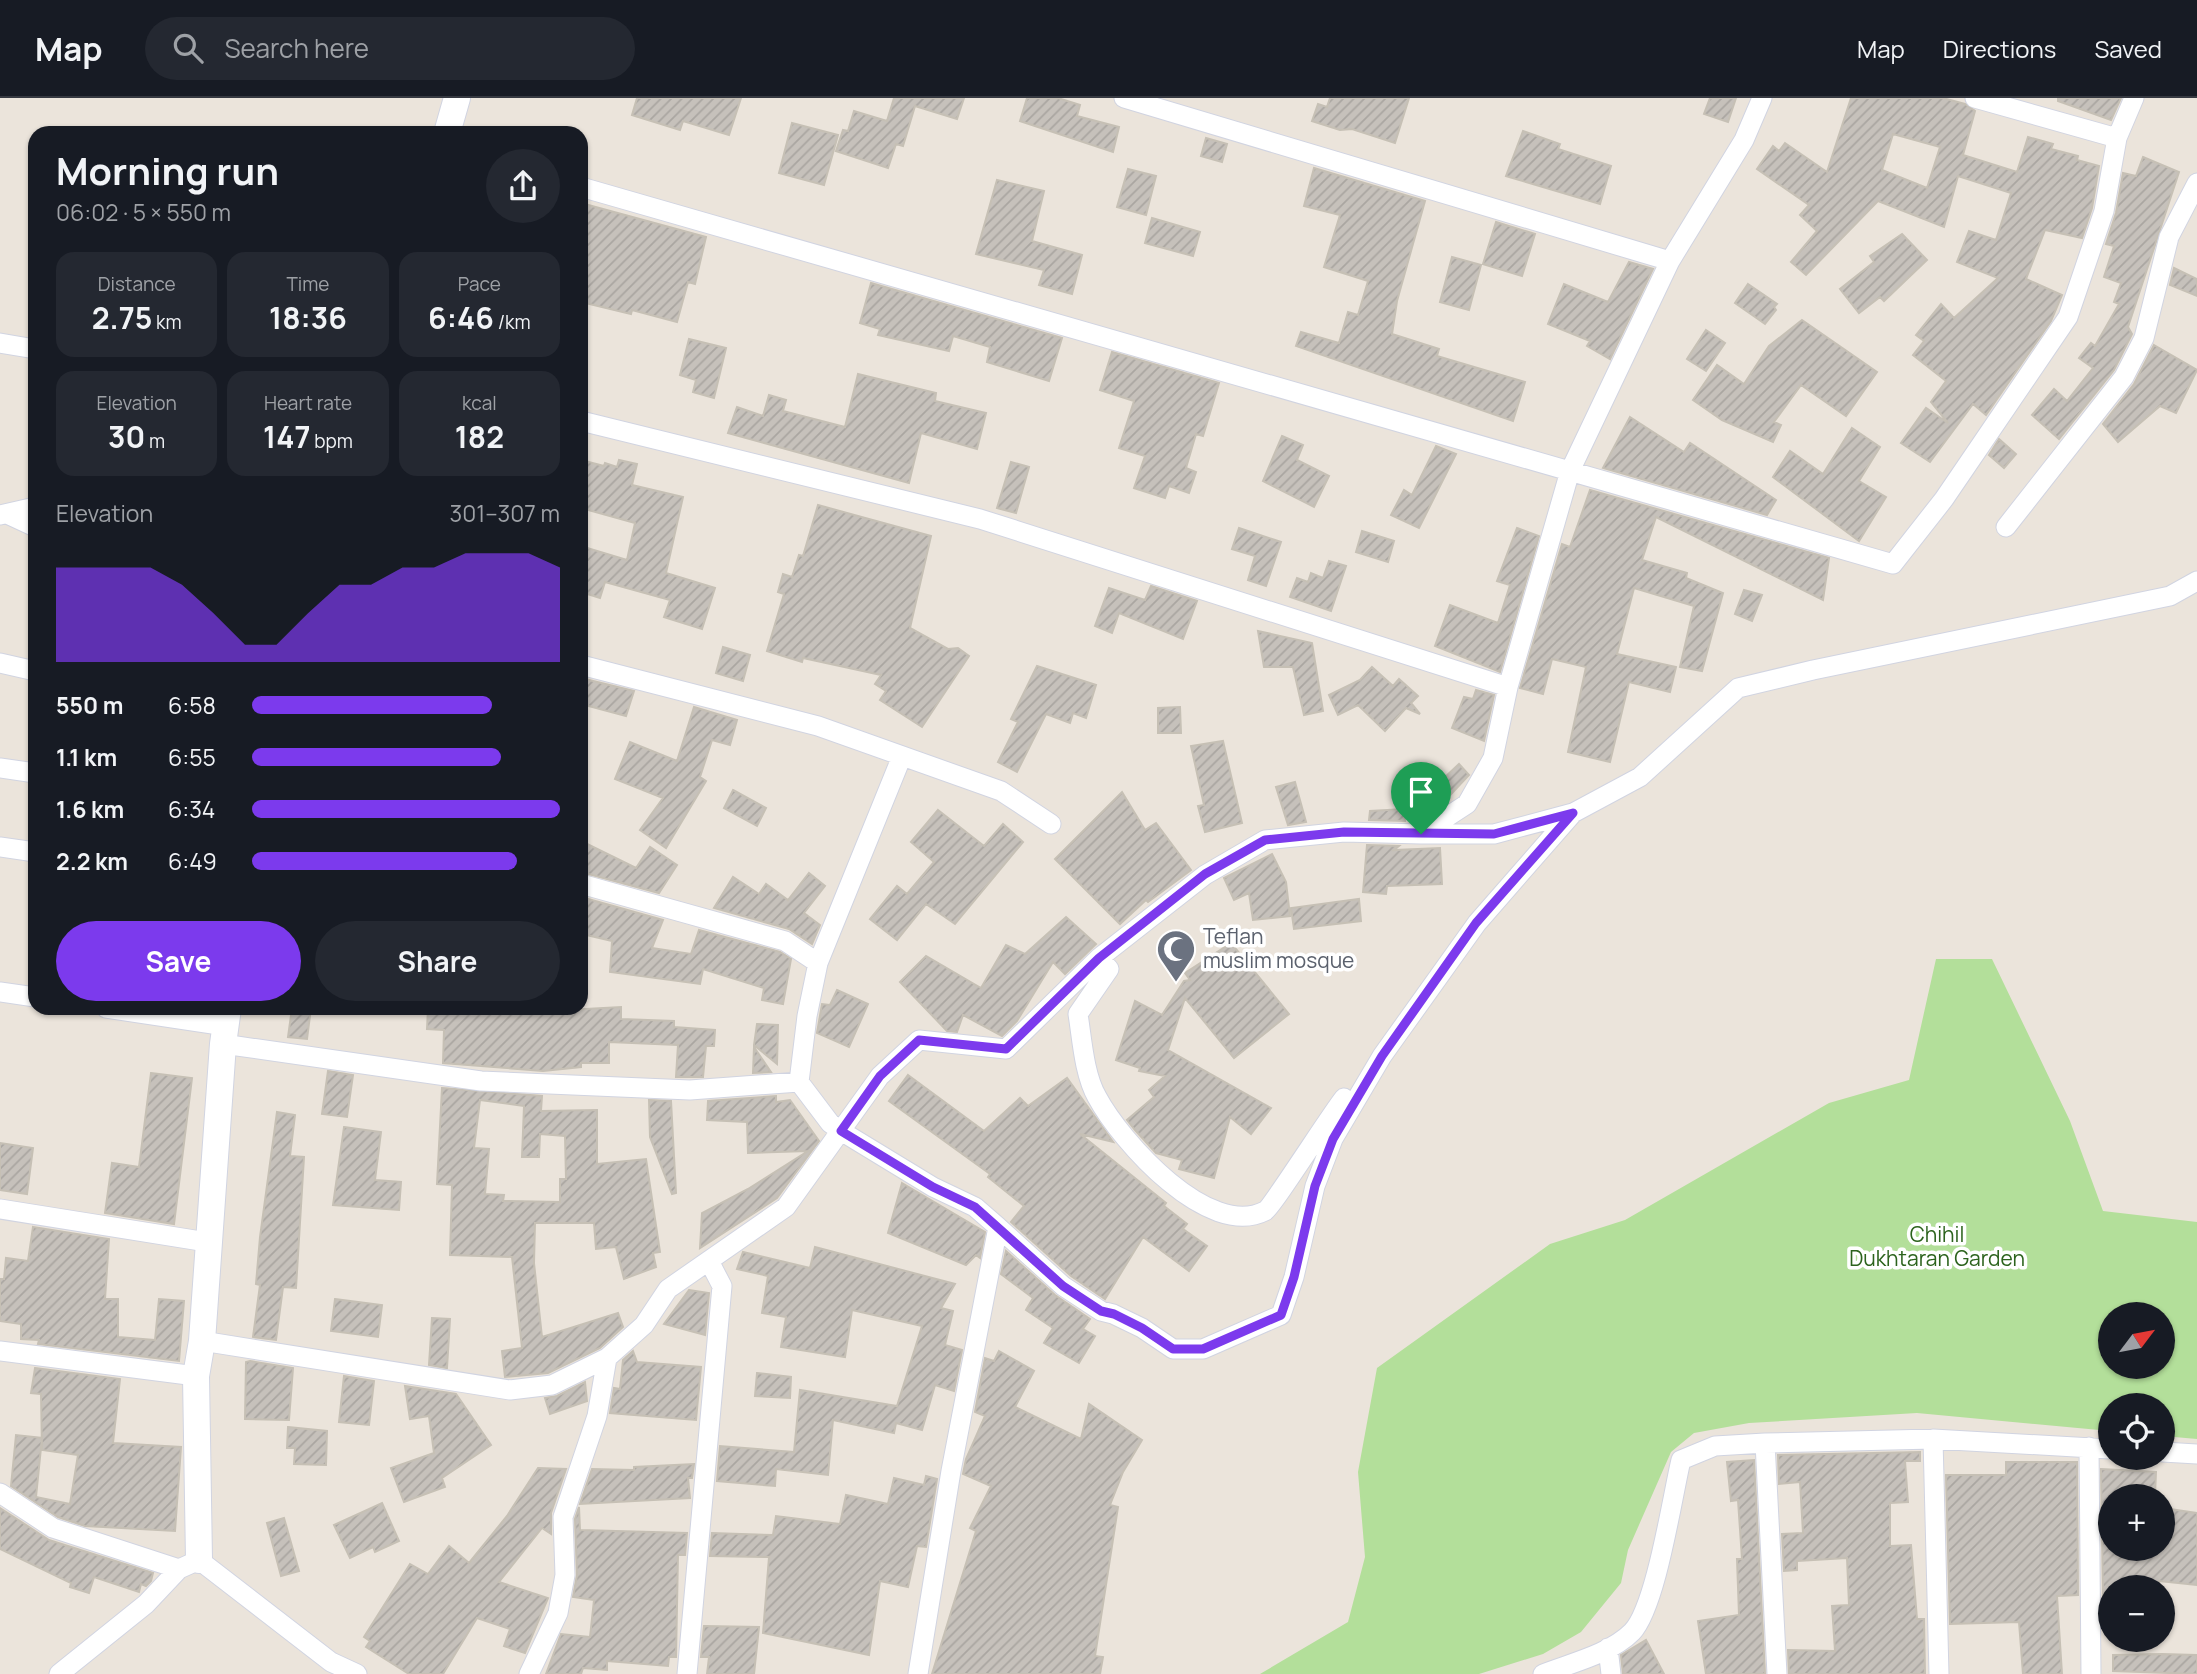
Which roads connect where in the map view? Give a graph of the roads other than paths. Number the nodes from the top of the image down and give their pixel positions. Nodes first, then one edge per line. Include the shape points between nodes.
1 (457, 98) edge
2 (1125, 98) edge
3 (1762, 98) edge
4 (1975, 98) edge
5 (2134, 98) edge
6 (449, 126) edge
7 (2116, 138) junction
8 (2197, 183) edge
9 (588, 189) edge
10 (1670, 261) junction
11 (0, 343) edge
12 (28, 348) edge
13 (588, 423) edge
14 (1570, 471) junction
15 (28, 509) edge
16 (3, 514) edge
17 (28, 524) edge
18 (2006, 527) dead end
19 (2197, 581) edge
20 (0, 663) edge
21 (588, 667) edge
22 (28, 669) edge
23 (1508, 687) junction
24 (902, 756) junction
25 (0, 768) edge
26 (28, 772) edge
27 (1573, 813) junction
28 (1051, 824) dead end
29 (1421, 834) junction
30 (0, 847) edge
31 (28, 851) edge
32 (588, 886) edge
33 (1099, 958) junction
34 (818, 963) junction
35 (0, 992) edge
36 (28, 996) edge
37 (152, 1015) edge
38 (225, 1026) edge
39 (1382, 1056) junction
40 (799, 1083) junction
41 (841, 1131) junction
42 (0, 1209) edge
43 (998, 1227) junction
44 (207, 1242) junction
45 (709, 1261) junction
46 (202, 1341) junction
47 (0, 1351) edge
48 (607, 1358) junction
49 (196, 1376) junction
50 (1933, 1439) junction
51 (1765, 1443) junction
52 (2089, 1447) junction
53 (2098, 1448) edge
54 (2175, 1453) edge
55 (2197, 1454) edge
56 (0, 1493) edge
57 (189, 1564) junction
58 (1608, 1648) junction
59 (59, 1674) edge
60 (357, 1674) edge
61 (529, 1674) edge
62 (687, 1674) edge
63 (919, 1674) edge
64 (1543, 1674) edge
65 (1611, 1674) edge
66 (1776, 1674) edge
67 (1939, 1674) edge
68 (2091, 1674) edge

1 - 6 street
2 - 10 street
3 - 10 street via 1744,140
4 - 7 street
5 - 7 street
7 - 14 street via 2104,211 2068,317 1944,499 1893,564
8 - 18 street via 2169,237 2144,338 2124,377
9 - 14 street
10 - 14 street
11 - 12 street
13 - 23 street via 980,520
14 - 23 street
15 - 16 street
16 - 17 street
19 - 27 street via 2170,596 1738,688 1640,777
20 - 22 street
21 - 24 street via 818,726
23 - 29 street via 1493,758 1467,804
24 - 28 street via 1001,791
24 - 34 street
25 - 26 street
27 - 29 street via 1494,834
27 - 39 street via 1476,923
29 - 33 street via 1344,832 1265,840 1205,874
30 - 31 street
32 - 34 street via 785,941
33 - 39 street via 1109,969 1078,1014 1096,1095 1135,1152 1195,1202 1241,1220 1267,1210 1342,1100
33 - 41 street via 1006,1049 919,1040 880,1076
34 - 40 street
35 - 36 street
37 - 38 street
38 - 40 street via 481,1081 690,1090
38 - 44 street
39 - 43 street via 1333,1139 1315,1186 1281,1315 1203,1349 1173,1349 1063,1286
40 - 41 street
41 - 43 street via 975,1207
41 - 45 street via 786,1207
42 - 44 street
43 - 63 street via 950,1471
44 - 46 street
45 - 48 street via 668,1289 644,1325
45 - 62 street via 722,1286
46 - 48 street via 510,1390 552,1385
46 - 49 street
47 - 49 street
48 - 61 street via 597,1416 563,1517 565,1575 558,1613
49 - 57 street
50 - 51 street
50 - 52 street
50 - 67 street
51 - 58 street via 1715,1446 1681,1460 1648,1604 1632,1632
51 - 66 street
52 - 53 street
52 - 68 street
54 - 55 street
56 - 57 street via 53,1528
57 - 59 street
57 - 60 street via 331,1662
58 - 64 street
58 - 65 street

